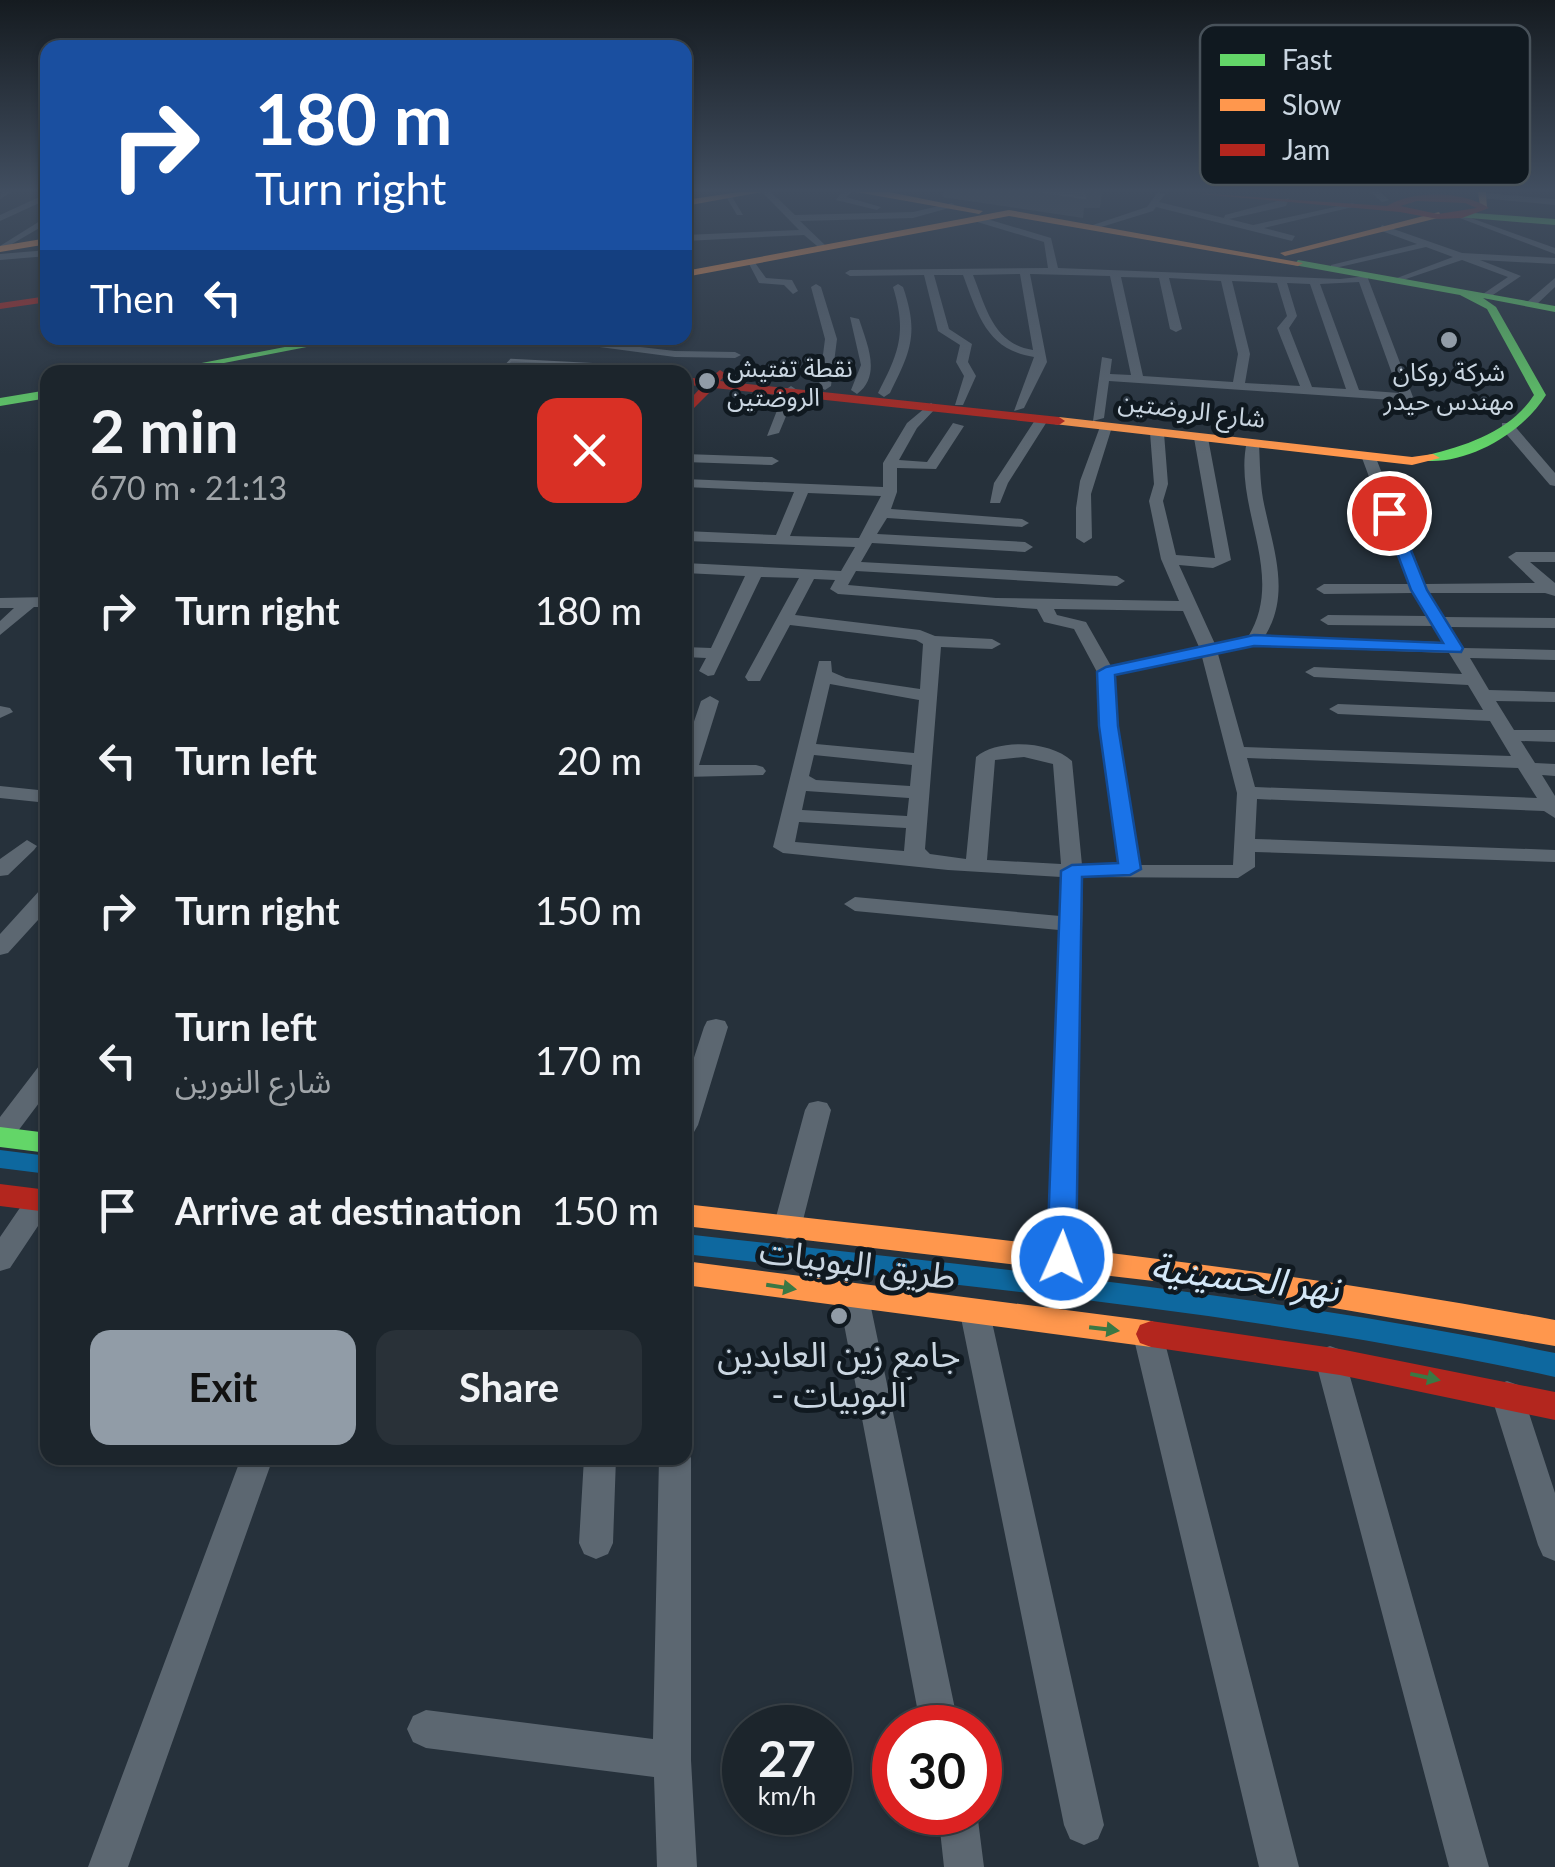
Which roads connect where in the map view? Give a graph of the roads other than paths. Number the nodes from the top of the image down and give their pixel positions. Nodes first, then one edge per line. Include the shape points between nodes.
1 (762, 279) edge
2 (930, 279) edge
3 (970, 279) edge
4 (1026, 279) edge
5 (1115, 279) edge
6 (1165, 279) edge
7 (1226, 279) edge
8 (1257, 279) edge
9 (1344, 279) edge
10 (1362, 279) edge
11 (1368, 279) edge
12 (1397, 279) edge
13 (1510, 279) edge
14 (1281, 280) junction
15 (1401, 280) joint
16 (1314, 281) junction
17 (1555, 281) edge
18 (898, 286) dead end
19 (816, 287) dead end
20 (793, 290) dead end
21 (1472, 298) junction
22 (40, 300) edge
23 (1531, 304) junction
24 (0, 306) edge
25 (1555, 311) edge
26 (854, 318) dead end
27 (1176, 329) dead end
28 (309, 345) edge
29 (598, 345) edge
30 (1040, 354) junction
31 (1106, 358) dead end
32 (199, 365) edge
33 (1104, 377) junction
34 (692, 378) edge
35 (716, 378) junction
36 (1138, 380) junction
37 (825, 386) junction
38 (1238, 387) junction
39 (791, 390) junction
40 (857, 390) junction
41 (1308, 392) junction
42 (884, 393) junction
43 (1354, 394) junction
44 (40, 395) edge
45 (1548, 395) edge
46 (0, 402) edge
47 (959, 402) junction
48 (692, 405) edge
49 (931, 406) junction
50 (1018, 408) junction
51 (1042, 420) junction
52 (1102, 422) junction
53 (958, 426) dead end
54 (1508, 426) junction
55 (772, 433) dead end
56 (1157, 433) junction
57 (1202, 438) junction
58 (1252, 444) junction
59 (692, 458) edge
60 (1369, 458) junction
61 (772, 462) dead end
62 (890, 463) junction
63 (1555, 482) edge
64 (692, 483) edge
65 (802, 489) junction
66 (890, 492) junction
67 (995, 500) dead end
68 (882, 513) junction
69 (1022, 523) dead end
70 (692, 536) edge
71 (1084, 538) dead end
72 (781, 540) junction
73 (865, 541) junction
74 (1026, 547) dead end
75 (1555, 556) edge
76 (1169, 558) junction
77 (692, 568) edge
78 (755, 572) junction
79 (810, 574) junction
80 (845, 577) junction
81 (1116, 581) dead end
82 (1324, 589) dead end
83 (1419, 590) junction
84 (1552, 590) edge
85 (39, 602) edge
86 (0, 604) edge
87 (1043, 604) junction
88 (1187, 606) junction
89 (784, 619) junction
90 (1328, 620) dead end
91 (1438, 620) junction
92 (1555, 622) edge
93 (816, 623) junction
94 (0, 630) edge
95 (931, 640) junction
96 (1254, 640) junction
97 (992, 644) dead end
98 (1208, 648) junction
99 (1456, 651) junction
100 (692, 652) edge
101 (717, 653) junction
102 (1555, 655) edge
103 (708, 671) dead end
104 (1106, 672) junction
105 (1314, 672) dead end
106 (754, 676) dead end
107 (1478, 687) junction
108 (929, 696) junction
109 (1555, 696) edge
110 (710, 701) dead end
111 (1338, 710) dead end
112 (1496, 716) junction
113 (1507, 735) junction
114 (1555, 736) edge
115 (806, 749) junction
116 (1236, 752) junction
117 (692, 754) edge
118 (923, 760) junction
119 (1525, 765) junction
120 (1555, 770) edge
121 (692, 771) edge
122 (756, 772) dead end
123 (799, 778) junction
124 (0, 792) edge
125 (920, 793) junction
126 (1247, 793) junction
127 (40, 796) edge
128 (1554, 807) edge
129 (790, 815) junction
130 (917, 824) junction
131 (1244, 845) junction
132 (27, 846) dead end
133 (1555, 856) edge
134 (923, 858) junction
135 (976, 866) junction
136 (1130, 869) junction
137 (0, 870) edge
138 (1072, 871) junction
139 (40, 904) edge
140 (856, 904) dead end
141 (1070, 924) junction
142 (0, 948) edge
143 (716, 1027) dead end
144 (40, 1083) edge
145 (692, 1103) edge
146 (818, 1110) dead end
147 (0, 1137) edge
148 (40, 1142) edge
149 (0, 1195) edge
150 (40, 1200) edge
151 (40, 1206) edge
152 (692, 1217) edge
153 (787, 1228) junction
154 (1062, 1258) junction
155 (0, 1260) edge
156 (692, 1274) edge
157 (854, 1298) junction
158 (975, 1313) junction
159 (1555, 1333) edge
160 (1148, 1334) junction
161 (1330, 1359) junction
162 (1507, 1395) junction
163 (1555, 1406) edge
164 (254, 1465) edge
165 (600, 1465) edge
166 (675, 1465) edge
167 (596, 1542) dead end
168 (1555, 1545) edge
169 (935, 1705) edge
170 (426, 1729) dead end
171 (672, 1760) junction
172 (1084, 1825) dead end
173 (961, 1835) edge
174 (108, 1867) edge
175 (677, 1867) edge
176 (964, 1867) edge
177 (1279, 1867) edge
178 (1469, 1867) edge

1 - 20 street via 788,282
2 - 47 street via 944,330 966,344 962,362 970,376
3 - 30 street via 991,334 1012,351
4 - 30 street
5 - 36 street
6 - 27 street
7 - 38 street via 1244,354
8 - 14 street
9 - 16 street
10 - 43 street via 1407,397
11 - 21 main road
12 - 15 main road
13 - 21 street
14 - 16 street
14 - 41 street via 1292,316 1283,328
15 - 21 main road
16 - 43 street
17 - 23 street
18 - 42 street via 910,322
19 - 37 street via 831,339
21 - 23 main road
21 - 25 main road
21 - 45 main road, شارع الروضتين
21 - 52 main road, شارع الروضتين via 1516,384 1517,402 1431,448 1388,451
22 - 24 main road
23 - 25 main road
26 - 40 street via 868,365
28 - 32 main road
29 - 35 street via 736,355
30 - 50 street
31 - 33 street
33 - 36 street
33 - 52 street
34 - 35 main road
35 - 37 main road, شارع الروضتين
35 - 39 main road, شارع الروضتين
35 - 48 main road
36 - 38 street
37 - 40 main road, شارع الروضتين
38 - 41 street
39 - 49 main road, شارع الروضتين
39 - 55 street
40 - 42 main road, شارع الروضتين
41 - 43 street
42 - 47 main road, شارع الروضتين
44 - 46 main road
45 - 54 main road, شارع الروضتين
47 - 50 main road, شارع الروضتين
49 - 51 main road, شارع الروضتين
49 - 62 street
50 - 52 main road, شارع الروضتين
51 - 52 main road, شارع الروضتين
51 - 67 street
52 - 56 main road, شارع الروضتين
52 - 71 street via 1080,514
53 - 62 street via 931,466
54 - 60 main road, شارع الروضتين via 1438,459
54 - 63 street
56 - 57 main road, شارع الروضتين
56 - 76 street via 1156,501
57 - 58 main road, شارع الروضتين
57 - 76 street via 1223,560
58 - 60 main road, شارع الروضتين
58 - 96 street via 1272,595
59 - 61 street
60 - 83 street
62 - 66 street
64 - 65 street
65 - 66 street
65 - 72 street
66 - 68 street
68 - 69 street
68 - 73 street
70 - 72 street
72 - 73 street
73 - 74 street
73 - 80 street
75 - 84 street via 1516,558
76 - 88 street
77 - 78 street
78 - 79 street
78 - 101 street
79 - 80 street
79 - 89 street
80 - 81 street
80 - 87 street via 996,604
80 - 93 street
82 - 83 street
83 - 84 street
83 - 91 street
85 - 86 street
85 - 94 street
87 - 88 street
87 - 104 street via 1050,618 1080,626
88 - 98 street
89 - 93 street
89 - 106 street
90 - 91 street
91 - 92 street
91 - 99 street
93 - 95 street
95 - 97 street
95 - 108 street
96 - 98 street
96 - 99 street
98 - 104 street
98 - 116 street
99 - 102 street
99 - 107 street
100 - 101 street
101 - 103 street
104 - 136 street
105 - 107 street
107 - 109 street
107 - 112 street
108 - 115 street via 842,683 824,670
108 - 118 street
110 - 117 street
111 - 112 street
112 - 113 street
113 - 114 street
113 - 119 street
115 - 118 street
115 - 123 street
116 - 119 street
116 - 126 street
118 - 125 street
119 - 120 street
119 - 128 street
121 - 122 street
123 - 125 street via 811,786
123 - 129 street
124 - 127 street
125 - 130 street
126 - 128 street
126 - 131 street
129 - 130 street
129 - 134 street via 783,847
130 - 134 street via 914,852
131 - 133 street
131 - 136 street via 1238,872
132 - 137 street
134 - 135 street
135 - 138 street
135 - 138 street via 986,757 1046,753 1062,761
136 - 138 street
138 - 141 street
139 - 142 street
140 - 141 street
141 - 154 street
143 - 145 street
144 - 147 street
146 - 153 street
147 - 148 main road
149 - 150 main road
151 - 155 street
152 - 153 main road, طريق البوبيات
153 - 154 main road, طريق البوبيات
154 - 159 main road, طريق البوبيات via 1359,1296
156 -> 157 main road, طريق البوبيات
157 - 158 main road, طريق البوبيات
157 - 169 street
158 -> 160 main road, طريق البوبيات
158 - 172 street
160 - 161 main road, طريق البوبيات
160 - 177 street
161 -> 162 main road, طريق البوبيات
161 - 178 street
162 - 163 main road, طريق البوبيات
162 - 168 street
164 - 174 street
165 - 167 street
166 - 171 street
170 - 171 street
171 - 175 street
173 - 176 street

